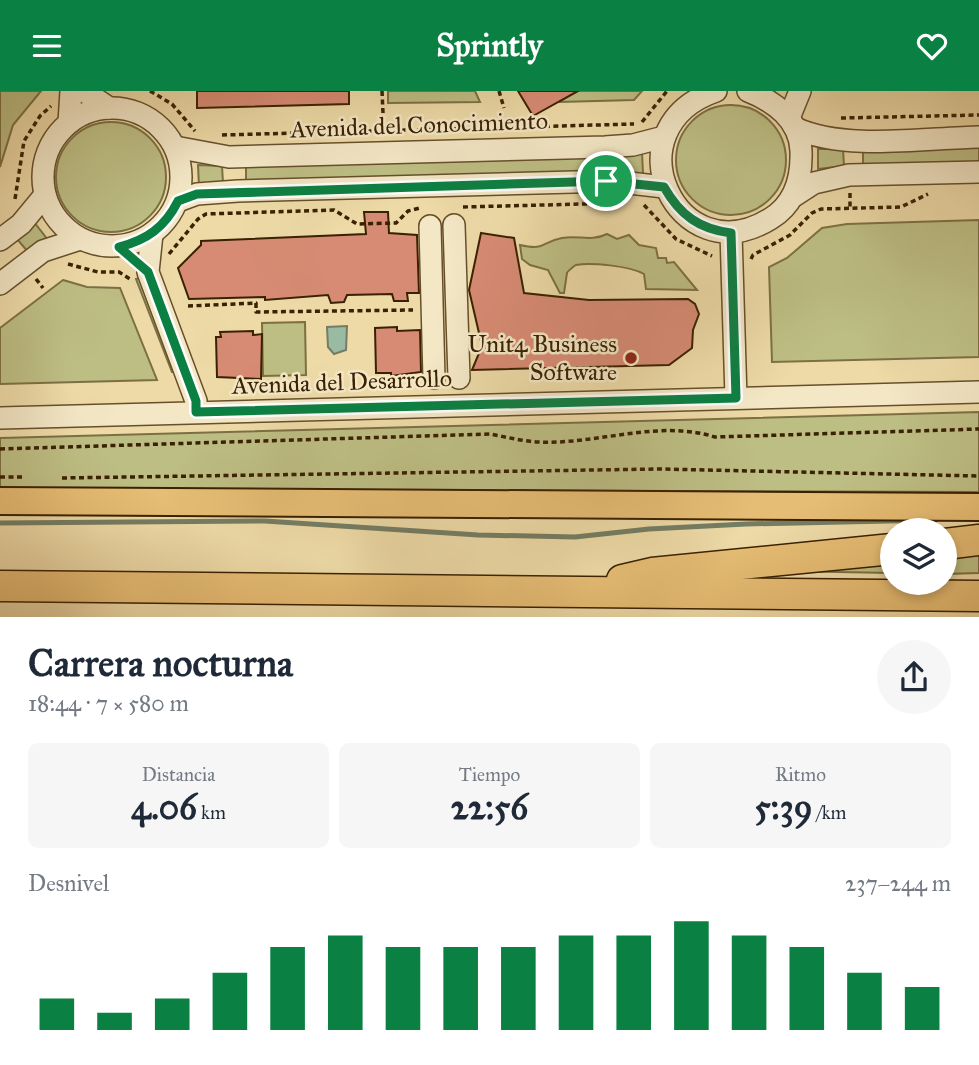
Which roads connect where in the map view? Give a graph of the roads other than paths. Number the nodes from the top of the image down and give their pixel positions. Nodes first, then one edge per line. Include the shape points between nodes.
1 (84, 91) edge
2 (716, 91) edge
3 (748, 91) edge
4 (800, 91) edge
5 (63, 96) edge
6 (109, 108) junction
7 (69, 123) junction
8 (792, 123) junction
9 (664, 137) junction
10 (979, 137) edge
11 (175, 147) junction
12 (979, 172) edge
13 (664, 187) junction
14 (45, 195) junction
15 (793, 196) junction
16 (178, 201) junction
17 (457, 216) road end
18 (428, 217) road end
19 (731, 233) junction
20 (152, 235) junction
21 (80, 239) junction
22 (0, 240) edge
23 (119, 247) junction
24 (148, 272) junction
25 (0, 283) edge
26 (435, 378) dead end
27 (458, 378) dead end
28 (979, 392) edge
29 (736, 398) junction
30 (196, 412) junction
31 (0, 418) edge
32 (0, 501) edge
33 (979, 507) edge
34 (979, 540) edge
35 (957, 543) edge
36 (880, 550) edge
37 (0, 586) edge
38 (560, 593) junction
39 (979, 596) edge

1 - 6 street
2 - 9 street via 676,114
3 - 8 street via 770,100
4 - 8 street
5 - 7 street
6 - 7 street via 88,112
6 - 11 street via 154,121
7 - 14 street via 44,163
8 - 10 street via 815,137 848,140
8 - 15 street via 801,144 802,172
9 - 11 street, Avenida del Conocimiento via 605,147 229,157
9 - 13 street via 660,162
11 - 16 street via 180,165
12 - 15 street via 849,175 814,183
13 - 16 street via 612,181 238,191 197,194
13 - 19 street via 692,221
14 - 21 street via 52,213
14 - 22 street via 21,224
15 - 19 street via 780,213 754,229
16 - 20 street
17 - 27 street
18 - 26 street
19 - 29 street
20 - 23 street
20 - 24 street
21 - 23 street
21 - 25 street via 43,251
23 - 24 street
24 - 30 street via 196,401
28 - 29 street, Avenida del Desarrollo
29 - 30 street, Avenida del Desarrollo
30 - 31 street, Avenida del Desarrollo
32 - 33 main road
34 - 35 highway
36 - 38 highway via 652,573
37 - 38 highway
38 - 39 highway

